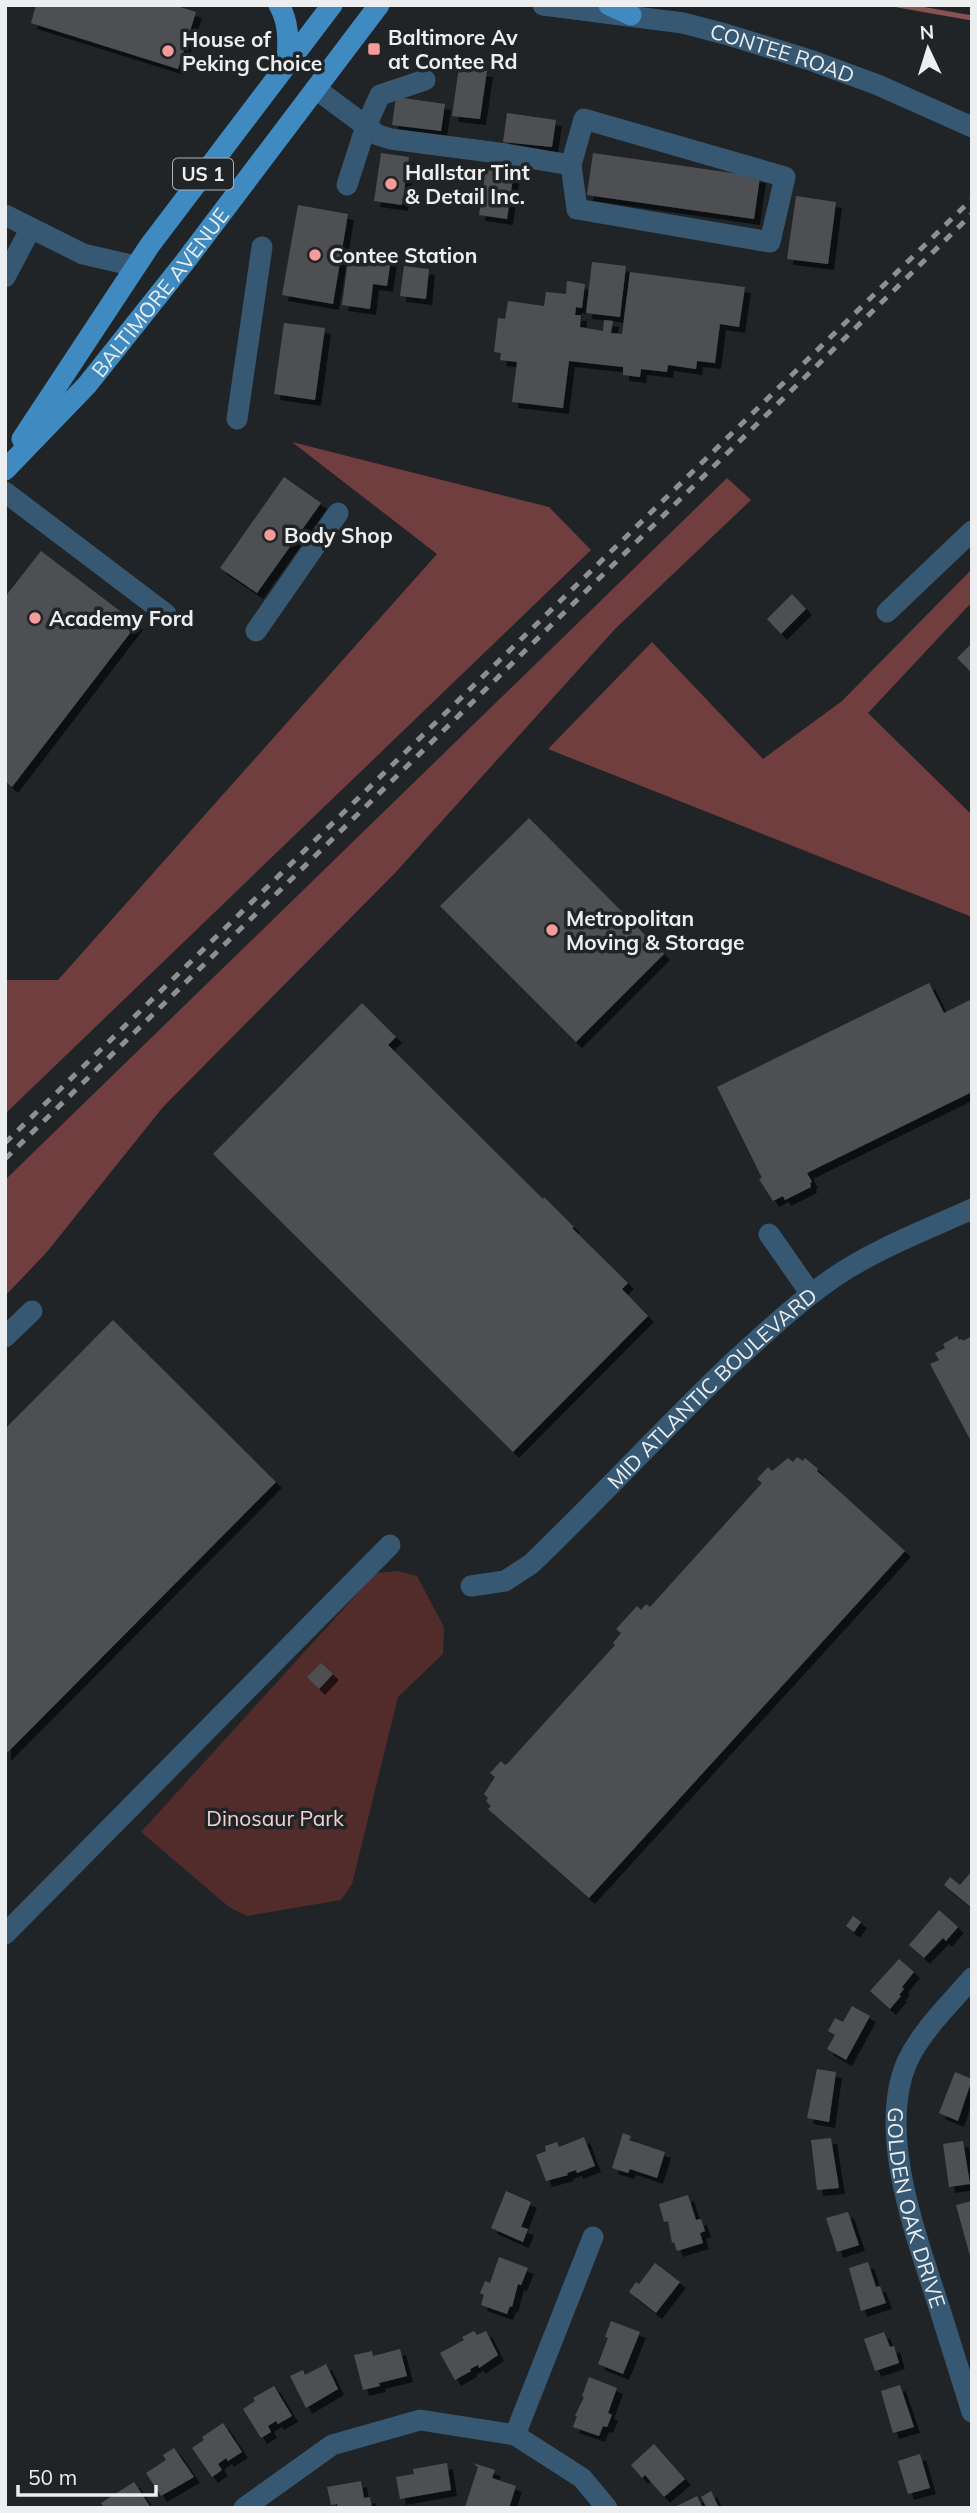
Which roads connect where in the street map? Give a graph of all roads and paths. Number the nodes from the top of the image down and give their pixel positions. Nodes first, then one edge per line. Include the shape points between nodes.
1 (279, 5) edge
2 (332, 5) edge
3 (379, 5) edge
4 (543, 5) edge
5 (608, 5) edge
6 (631, 15) junction
7 (287, 64) junction
8 (425, 80) dead end
9 (316, 89) junction
10 (366, 126) junction
11 (972, 127) edge
12 (571, 166) junction
13 (347, 185) dead end
14 (5, 215) edge
15 (31, 228) junction
16 (262, 247) dead end
17 (135, 266) junction
18 (5, 277) edge
19 (237, 419) dead end
20 (5, 464) edge
21 (5, 470) edge
22 (5, 492) edge
23 (338, 513) dead end
24 (972, 531) edge
25 (887, 611) dead end
26 (166, 614) dead end
27 (256, 631) dead end
28 (972, 1209) edge
29 (769, 1234) dead end
30 (811, 1294) junction
31 (32, 1311) dead end
32 (5, 1337) edge
33 (390, 1545) dead end
34 (471, 1586) dead end
35 (5, 1934) edge
36 (972, 1978) edge
37 (593, 2237) dead end
38 (972, 2412) edge
39 (515, 2435) junction
40 (273, 2500) edge
41 (244, 2508) edge
42 (607, 2508) edge

1 - 7 main road via 288,35
2 - 7 main road, BALTIMORE AVENUE / US 1
3 - 9 main road, BALTIMORE AVENUE / US 1
4 - 6 street, CONTEE ROAD
5 - 6 main road
6 - 11 street, CONTEE ROAD via 683,23 810,60
7 - 17 main road, BALTIMORE AVENUE / US 1
8 - 10 street via 380,95
9 - 10 street
9 - 21 main road, BALTIMORE AVENUE / US 1 via 86,385
10 - 12 street via 391,139
10 - 13 street
12 - 12 street via 584,119 785,177 770,243 577,209
14 - 15 street
15 - 17 street via 83,254
15 - 18 street
16 - 19 street
17 - 20 main road, BALTIMORE AVENUE / US 1
22 - 26 street
23 - 27 street
24 - 25 street
28 - 30 street, MID ATLANTIC BOULEVARD via 890,1246
29 - 30 street
30 - 34 street, MID ATLANTIC BOULEVARD via 707,1387 531,1564 505,1581
31 - 32 street
33 - 35 street
36 - 38 street, GOLDEN OAK DRIVE via 919,2040 906,2064 895,2135 909,2205
37 - 39 street
39 - 40 street via 420,2420 332,2445
39 - 42 street via 582,2478
40 - 41 street

